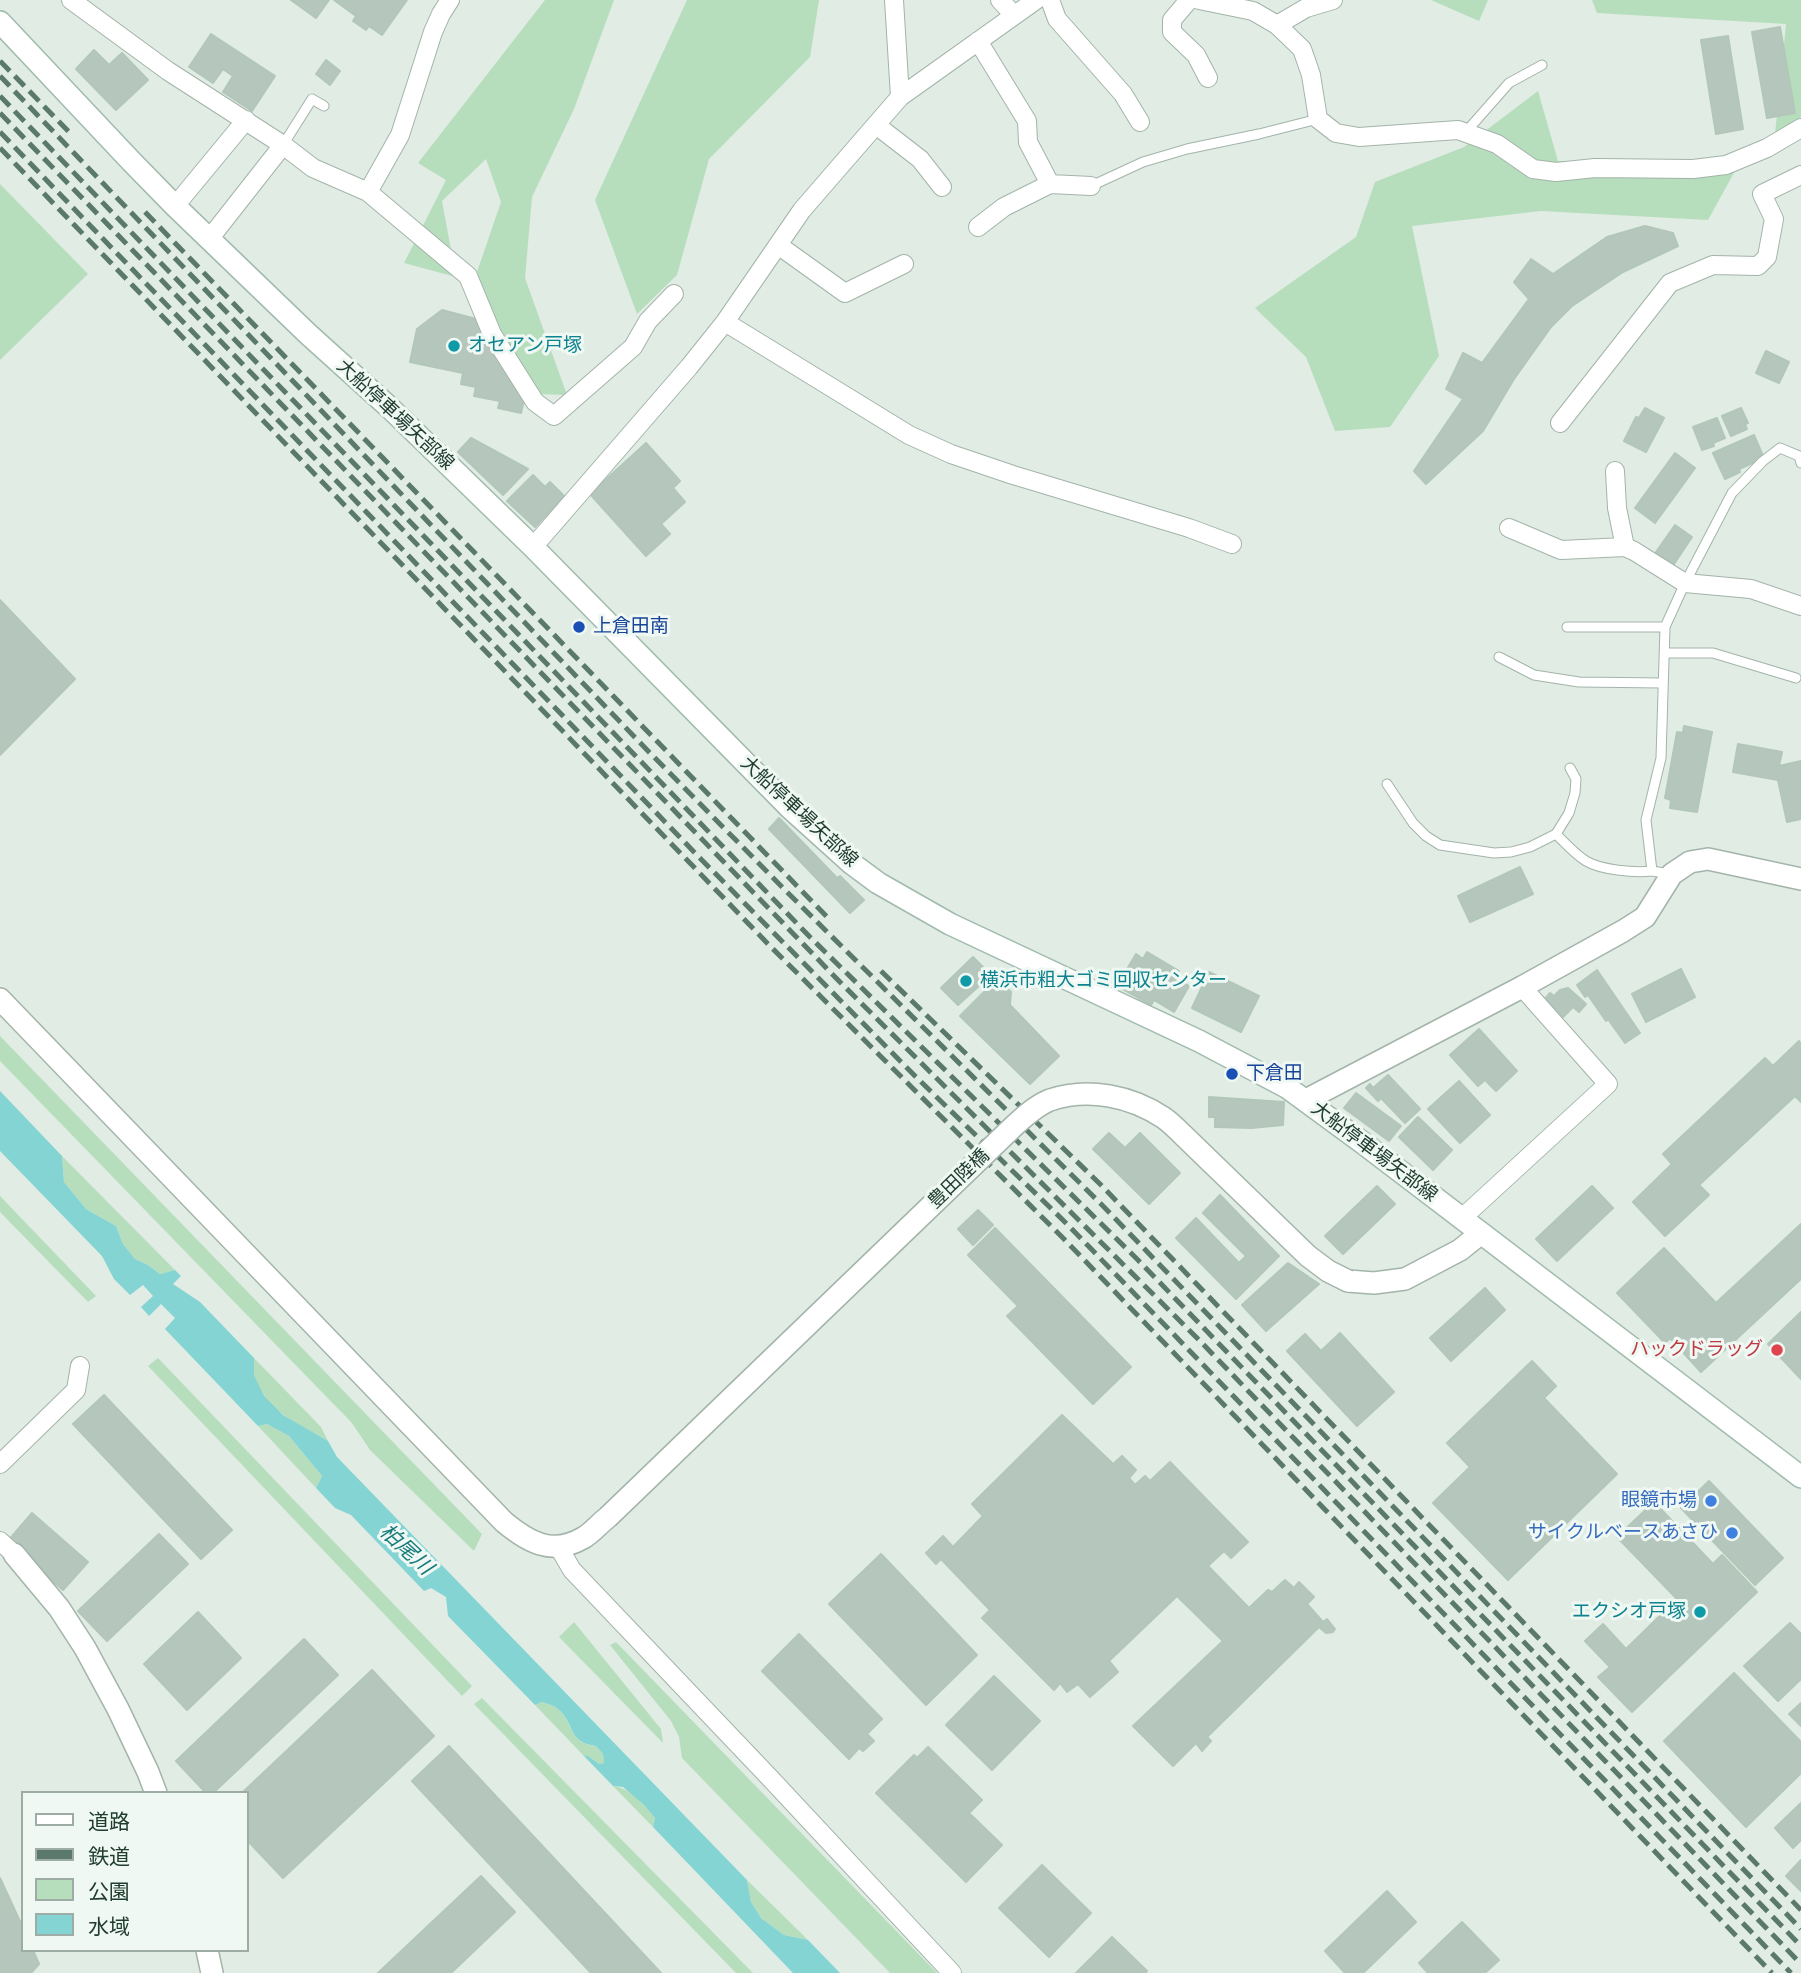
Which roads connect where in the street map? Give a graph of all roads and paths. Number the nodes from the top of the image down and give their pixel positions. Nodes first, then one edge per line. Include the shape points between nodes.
1 (71, 0) edge
2 (894, 0) edge
3 (1000, 0) edge
4 (1036, 0) edge
5 (1050, 0) edge
6 (1189, 0) edge
7 (1333, 0) edge
8 (1210, 2) edge
9 (441, 5) edge
10 (1014, 15) junction
11 (0, 22) edge
12 (1278, 25) junction
13 (978, 41) junction
14 (1542, 65) dead end
15 (1208, 78) dead end
16 (900, 97) junction
17 (324, 106) dead end
18 (1318, 119) junction
19 (246, 120) junction
20 (1140, 122) dead end
21 (876, 125) junction
22 (1801, 128) edge
23 (1465, 132) junction
24 (283, 145) junction
25 (1801, 175) edge
26 (1050, 184) junction
27 (1091, 186) joint
28 (942, 187) dead end
29 (368, 192) junction
30 (175, 206) junction
31 (978, 227) dead end
32 (210, 238) junction
33 (778, 245) junction
34 (904, 264) dead end
35 (674, 294) dead end
36 (725, 322) junction
37 (1560, 424) dead end
38 (1801, 463) edge
39 (1615, 471) dead end
40 (1509, 528) dead end
41 (1232, 544) dead end
42 (533, 547) junction
43 (1625, 547) junction
44 (1685, 583) junction
45 (1801, 606) edge
46 (1567, 627) dead end
47 (1665, 627) junction
48 (1665, 653) junction
49 (1499, 657) dead end
50 (1796, 678) dead end
51 (1664, 684) junction
52 (1570, 768) dead end
53 (1387, 784) dead end
54 (1556, 834) junction
55 (1662, 872) junction
56 (1801, 879) edge
57 (1522, 987) junction
58 (0, 999) edge
59 (1306, 1100) junction
60 (1461, 1219) junction
61 (1480, 1234) junction
62 (80, 1366) dead end
63 (0, 1464) edge
64 (1801, 1476) edge
65 (558, 1546) junction
66 (7, 1548) edge
67 (155, 1791) edge
68 (207, 1952) edge
69 (212, 1973) edge
70 (951, 1973) edge

1 - 19 street via 168,71
2 - 16 street
3 - 10 street
4 - 10 street
5 - 20 street via 1057,19 1123,94
6 - 15 street via 1172,20 1172,32 1196,55
7 - 12 street via 1306,8
8 - 12 street via 1253,11
9 - 29 street via 400,135
10 - 13 street
11 - 30 street, 大船停車場矢部線
12 - 18 street via 1302,49
13 - 16 street
13 - 26 street via 1027,121 1028,142
14 - 23 lane via 1509,83
16 - 21 street
17 - 24 lane via 312,99
18 - 23 street via 1336,133 1359,137
18 - 27 lane via 1187,149 1143,162
19 - 24 street
19 - 30 street
21 - 28 street via 920,159
21 - 33 street via 802,210
22 - 23 street via 1726,165 1556,172 1533,169 1497,144
24 - 29 street via 313,168
24 - 32 street
25 - 37 street via 1762,194 1774,219 1767,257 1758,265 1713,265 1670,283
26 - 27 street
26 - 31 street via 1004,207
29 - 35 street via 468,276 492,334 535,402 554,416 633,347 648,321
30 - 32 street, 大船停車場矢部線
32 - 42 street, 大船停車場矢部線
33 - 34 street via 845,293
33 - 36 street
36 - 41 street via 909,435 951,454
36 - 42 street
38 - 44 lane via 1799,456 1780,448 1747,477 1732,493
39 - 43 street
40 - 43 street via 1561,550
42 - 59 street, 大船停車場矢部線 via 790,808 878,883 950,924 1199,1041
43 - 44 street
44 - 45 street via 1751,589
44 - 47 lane
46 - 47 lane
47 - 48 lane
48 - 50 lane via 1713,653
48 - 51 lane
49 - 51 lane via 1534,675 1580,682
51 - 55 lane via 1661,758 1646,820
52 - 54 lane via 1576,793
53 - 54 lane via 1413,823 1440,845 1511,852
54 - 55 lane via 1600,867
55 - 56 street via 1708,859
55 - 57 street via 1644,917
57 - 59 street
57 - 60 street via 1608,1084
58 - 65 street via 504,1522 538,1545
59 - 60 street, 大船停車場矢部線
60 - 61 street, 大船停車場矢部線
61 - 64 street, 大船停車場矢部線
61 - 65 street, 豊田陸橋, bridge via 1405,1279 1348,1281 1308,1256 1164,1118 1107,1095 1076,1094 1049,1100 1015,1125 608,1517 583,1538
62 - 63 street via 76,1390
65 - 70 street via 572,1570
66 - 67 street via 59,1608 85,1648
68 - 69 street

